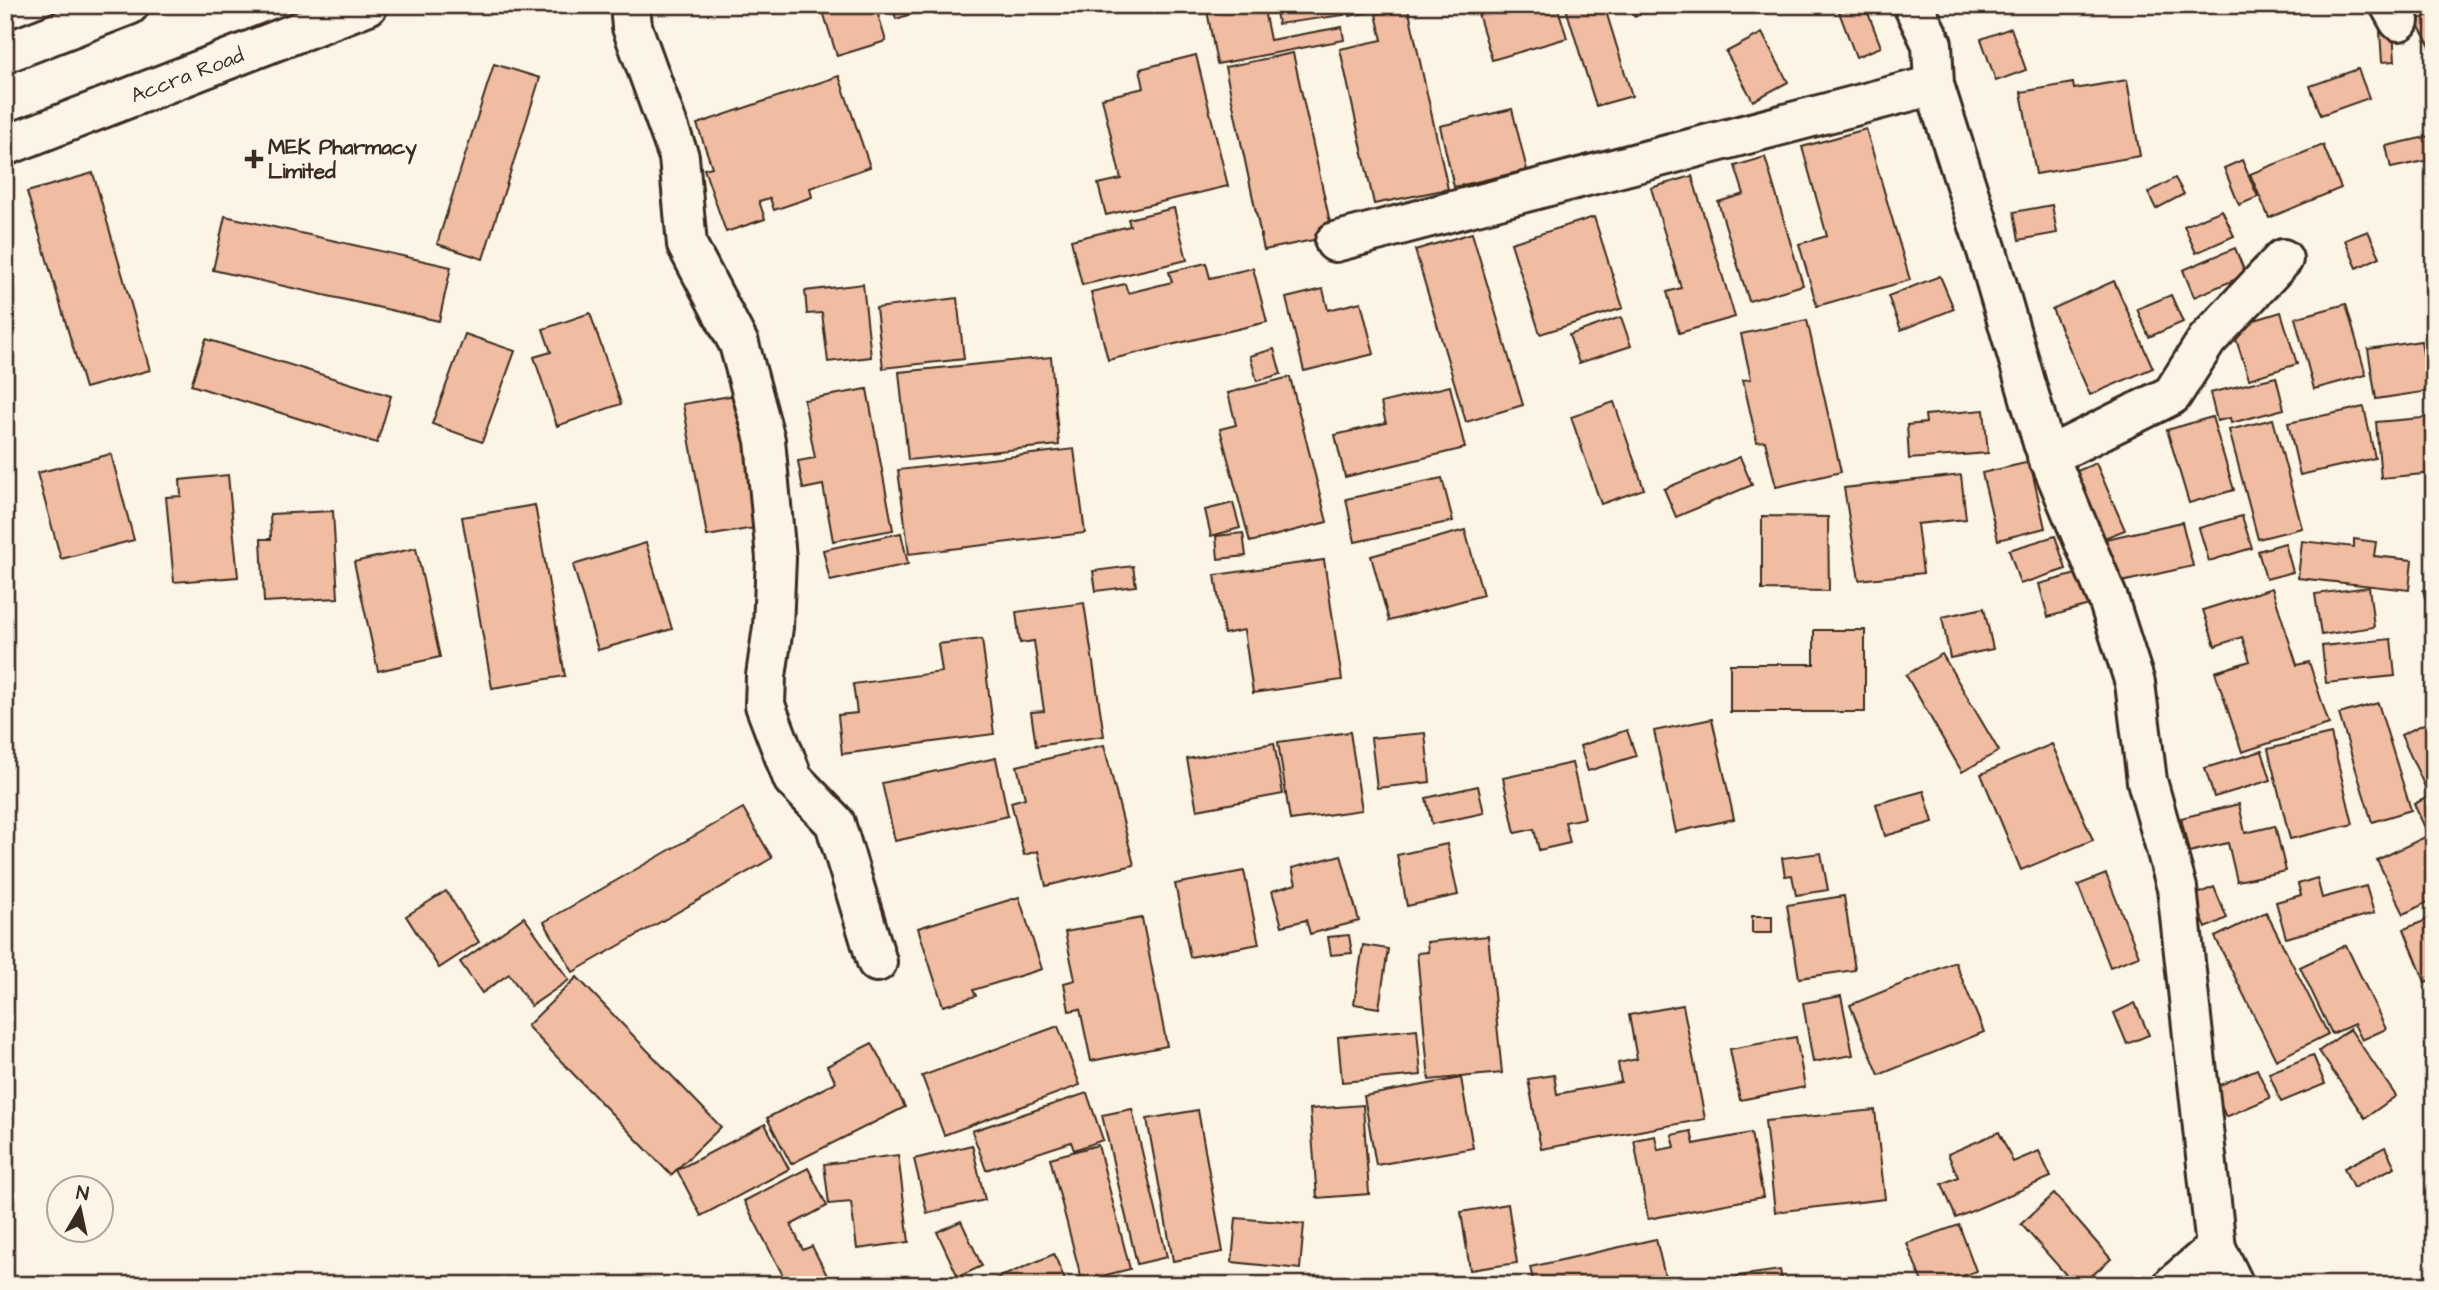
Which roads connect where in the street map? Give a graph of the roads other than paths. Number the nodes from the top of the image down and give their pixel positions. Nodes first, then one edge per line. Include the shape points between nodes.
1 (129, 5) edge
2 (368, 5) edge
3 (631, 5) edge
4 (1913, 5) edge
5 (76, 14) edge
6 (5, 52) edge
7 (1934, 85) junction
8 (5, 146) edge
9 (1335, 242) dead end
10 (2283, 259) dead end
11 (2048, 457) junction
12 (877, 962) dead end
13 (2216, 1248) junction
14 (2173, 1285) edge
15 (2234, 1285) edge

1 - 5 street
2 - 8 street, Accra Road
3 - 12 street via 632,27 679,157 687,245 739,344 765,440 776,558 765,705 793,779 835,823
4 - 7 street via 1932,44
5 - 6 street
7 - 9 street
7 - 11 street
10 - 11 street via 2207,340 2172,395
11 - 13 street via 2108,600 2135,683 2147,781 2177,888
13 - 14 street
13 - 15 street

